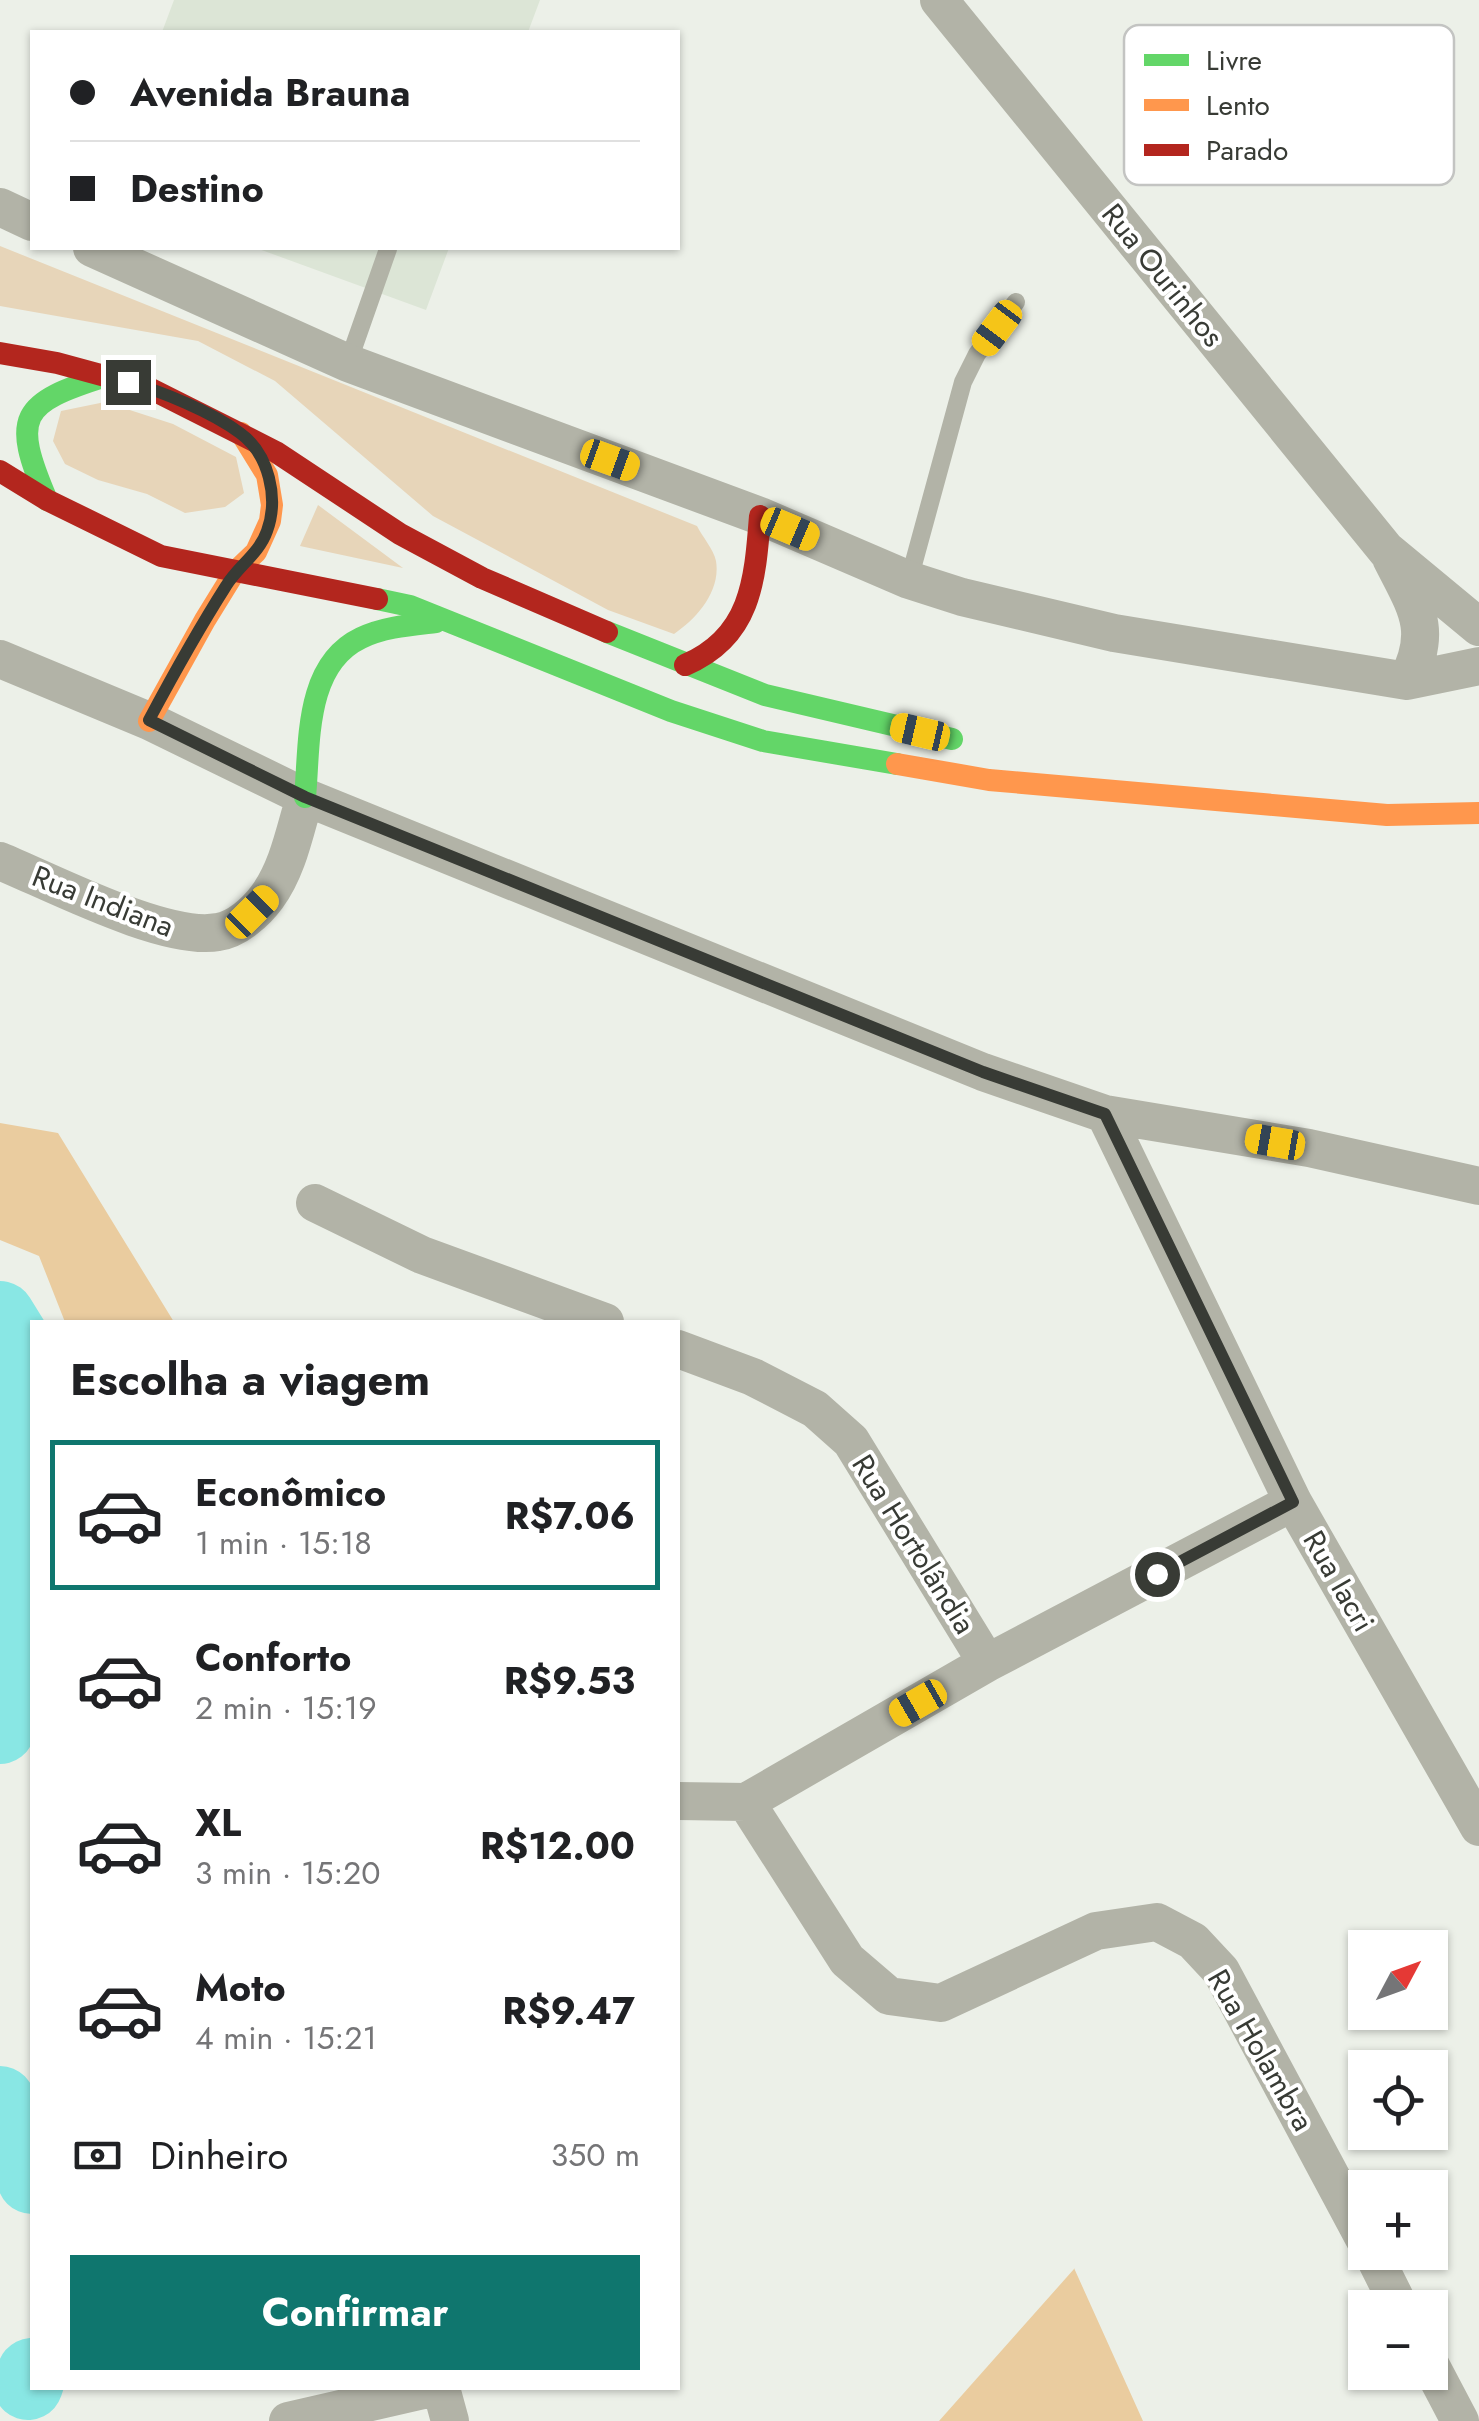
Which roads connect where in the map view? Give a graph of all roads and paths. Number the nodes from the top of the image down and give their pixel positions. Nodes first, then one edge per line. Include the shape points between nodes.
1 (939, 0) edge
2 (0, 207) edge
3 (30, 221) edge
4 (96, 250) edge
5 (388, 250) edge
6 (1016, 302) dead end
7 (0, 353) edge
8 (348, 363) junction
9 (106, 376) junction
10 (241, 433) junction
11 (0, 472) edge
12 (47, 500) junction
13 (760, 516) junction
14 (1386, 550) junction
15 (161, 556) junction
16 (234, 573) junction
17 (909, 580) junction
18 (454, 621) junction
19 (1479, 628) edge
20 (194, 636) junction
21 (0, 659) edge
22 (684, 665) junction
23 (1479, 666) edge
24 (1407, 681) junction
25 (149, 720) junction
26 (978, 745) dead end
27 (1031, 762) dead end
28 (1117, 790) junction
29 (305, 797) junction
30 (1479, 813) edge
31 (0, 861) edge
32 (1105, 1114) junction
33 (1478, 1189) edge
34 (316, 1204) dead end
35 (600, 1320) edge
36 (680, 1350) edge
37 (1293, 1502) junction
38 (987, 1663) junction
39 (680, 1801) edge
40 (746, 1802) junction
41 (1479, 1827) edge
42 (1348, 2208) edge
43 (423, 2390) edge
44 (441, 2390) edge
45 (1444, 2390) edge
46 (288, 2421) edge
47 (450, 2421) edge
48 (1460, 2421) edge

1 - 14 street, Rua Ourinhos
2 - 3 street
4 - 8 street
5 - 8 lane
6 - 17 lane via 963,382
7 - 9 main road
8 - 13 street
9 - 10 main road via 149,388
9 - 12 main road via 62,388 28,419 25,451
10 - 16 main road via 265,466 273,506 254,555
10 - 22 main road via 482,578
11 - 12 main road
12 - 15 main road
13 - 17 street
13 - 22 main road via 756,577 740,617 716,650
14 - 19 street, Rua Ourinhos
14 - 24 street, Rua Ourinhos via 1418,616 1422,644
15 - 16 main road
15 - 20 main road
16 - 18 main road via 410,606
16 - 20 main road
17 - 24 street via 1114,633
18 - 28 main road via 671,711 763,741 989,780
18 - 29 main road via 385,627 346,644 326,668 314,699
20 - 25 main road
21 - 25 street
22 - 26 main road via 765,695
23 - 24 street
25 - 29 street
27 - 28 main road
28 - 30 main road via 1387,815
29 - 31 street, Rua Indiana via 267,897 238,926 217,933 141,919
29 - 32 street via 983,1072
32 - 33 street via 1309,1148
32 - 37 street, Rua Iacri
34 - 35 street via 422,1255
36 - 38 street, Rua Hortolândia via 815,1410 851,1441
37 - 38 street
37 - 41 street, Rua Iacri
38 - 40 street
39 - 40 street
40 - 42 street, Rua Holambra via 848,1960 890,1996 941,2003 1096,1932 1157,1922 1193,1941 1230,1986
43 - 46 street
44 - 47 street
45 - 48 street

